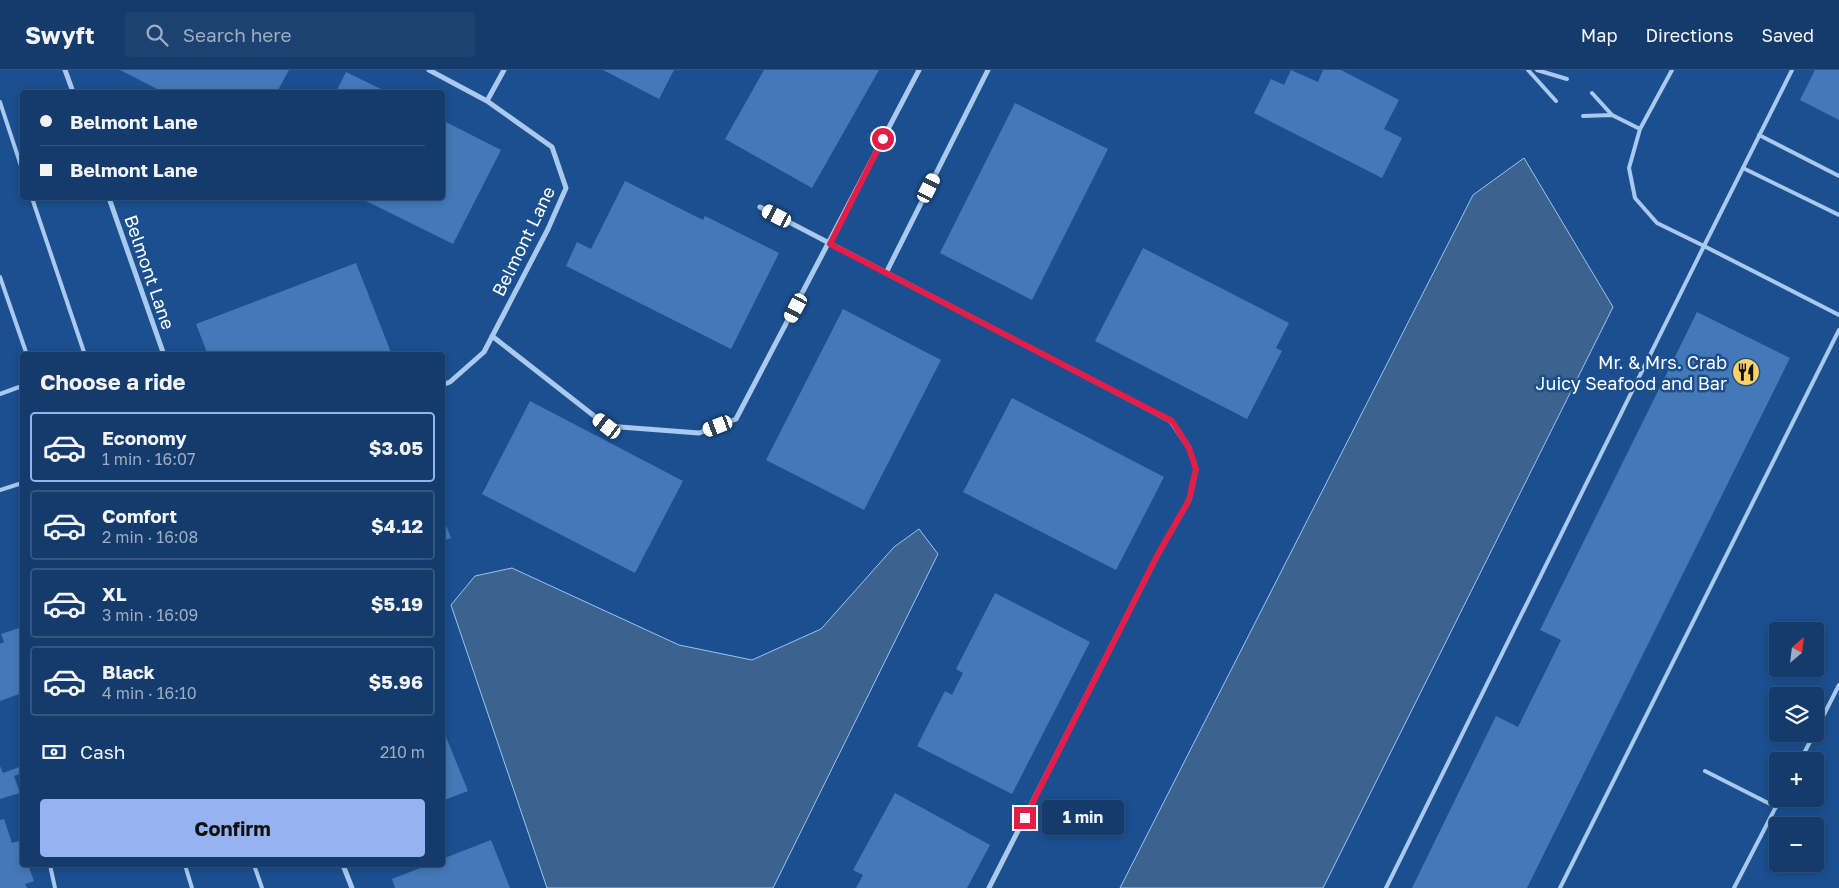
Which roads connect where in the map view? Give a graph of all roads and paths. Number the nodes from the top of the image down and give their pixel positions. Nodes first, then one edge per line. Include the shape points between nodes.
1 (65, 70) edge
2 (429, 70) edge
3 (504, 70) edge
4 (919, 70) edge
5 (988, 70) edge
6 (1528, 70) edge
7 (1537, 70) edge
8 (1672, 70) edge
9 (1792, 70) edge
10 (1567, 79) dead end
11 (72, 90) edge
12 (1592, 93) dead end
13 (487, 101) junction
14 (1556, 101) dead end
15 (0, 102) edge
16 (1583, 116) dead end
17 (1612, 116) junction
18 (1640, 130) junction
19 (1759, 135) junction
20 (20, 163) edge
21 (1743, 168) junction
22 (1839, 176) edge
23 (33, 200) edge
24 (111, 200) edge
25 (760, 208) dead end
26 (1839, 215) edge
27 (830, 244) junction
28 (1704, 246) junction
29 (886, 273) junction
30 (0, 277) edge
31 (6, 294) junction
32 (0, 295) edge
33 (1839, 315) edge
34 (1839, 330) edge
35 (492, 336) junction
36 (26, 352) edge
37 (83, 352) edge
38 (163, 352) edge
39 (445, 384) edge
40 (20, 387) edge
41 (0, 394) edge
42 (20, 484) edge
43 (0, 490) edge
44 (1839, 685) edge
45 (1824, 714) edge
46 (1705, 771) dead end
47 (1769, 803) edge
48 (1776, 807) edge
49 (50, 867) edge
50 (186, 867) edge
51 (255, 867) edge
52 (344, 867) edge
53 (55, 888) edge
54 (192, 888) edge
55 (262, 888) edge
56 (352, 888) edge
57 (989, 888) edge
58 (1386, 888) edge
59 (1560, 888) edge
60 (1734, 888) edge

1 - 11 street
2 - 13 street, Belmont Lane
3 - 13 street
4 - 27 street
5 - 29 street
6 - 14 lane
7 - 10 lane
8 - 18 lane
9 - 19 lane
12 - 17 lane
13 - 35 street, Belmont Lane via 552,147 566,188
15 - 20 lane
16 - 17 lane
17 - 18 lane
18 - 28 lane via 1629,168 1635,198 1657,223
19 - 21 lane
19 - 22 lane
21 - 26 lane
21 - 28 lane
23 - 37 lane
24 - 38 street, Belmont Lane
25 - 27 street
27 - 29 street
27 - 35 street via 736,419 699,433 607,426
28 - 33 lane
28 - 58 lane
29 - 57 street via 1172,421 1189,448 1196,469 1189,500 1157,556
30 - 31 lane
31 - 32 lane
31 - 36 lane
34 - 59 lane
35 - 39 street, Belmont Lane via 484,352
40 - 41 lane
42 - 43 lane
44 - 45 lane
46 - 47 lane
48 - 60 lane
49 - 53 lane
50 - 54 lane
51 - 55 lane
52 - 56 street

